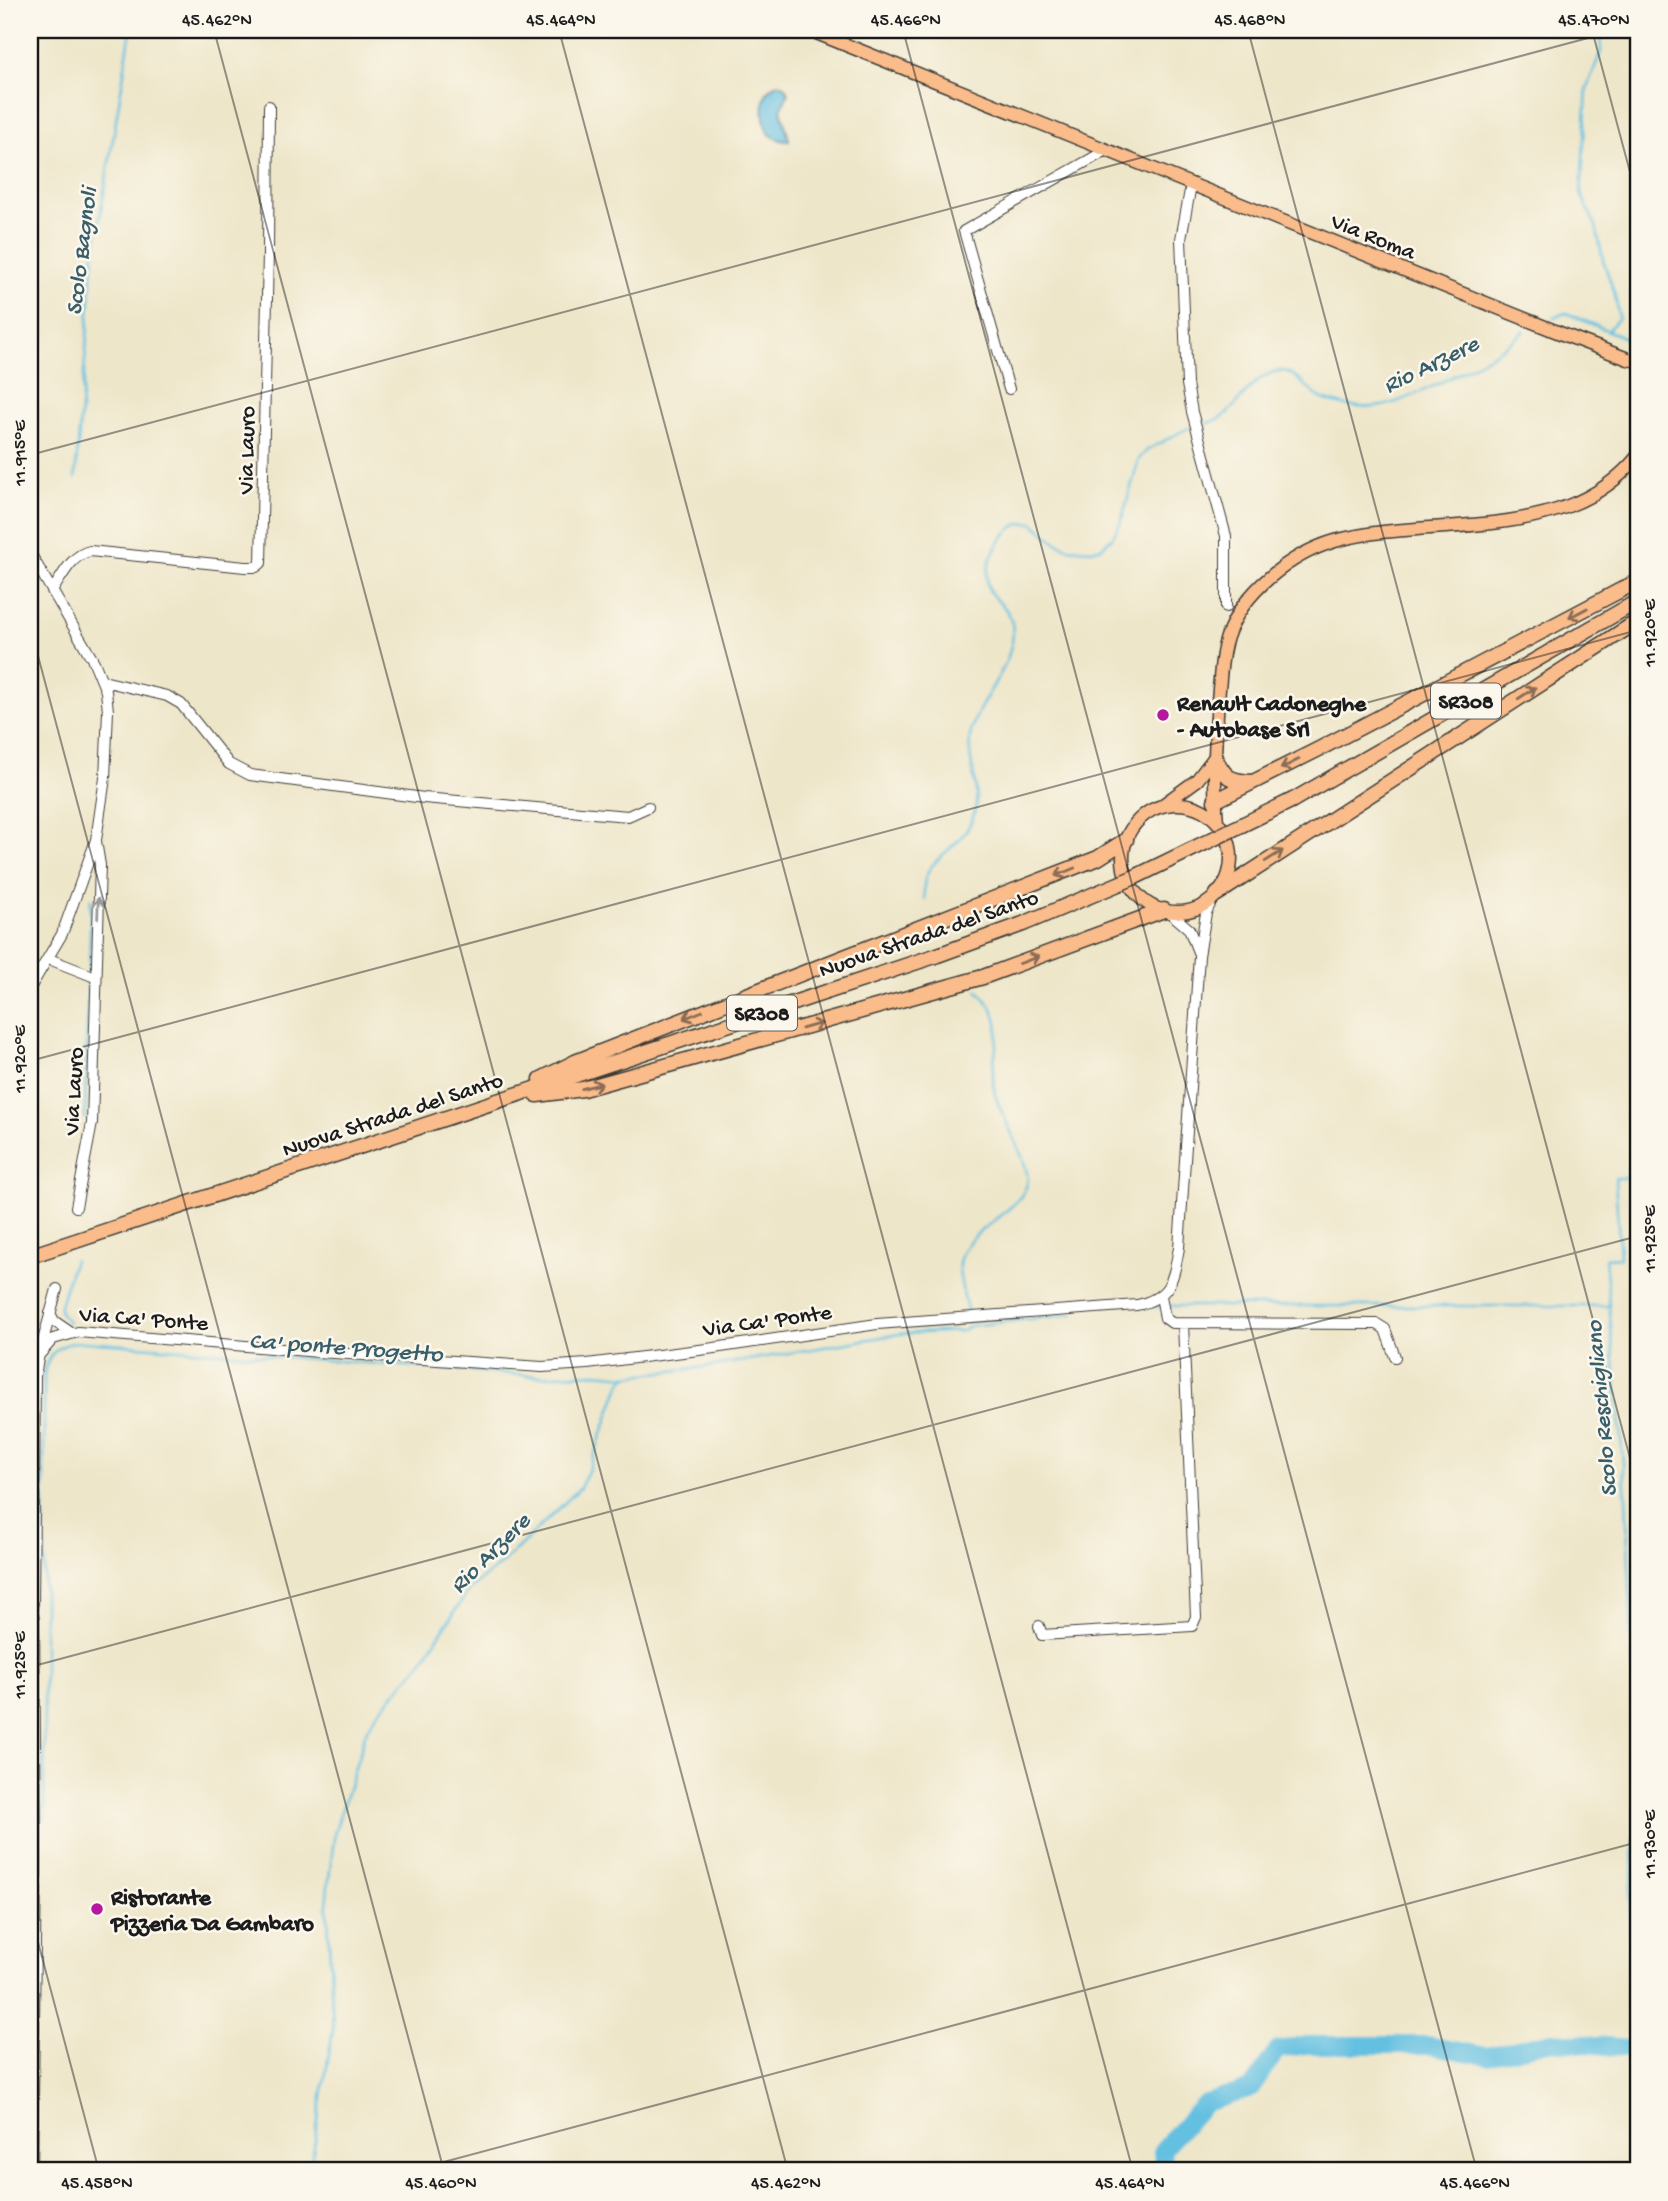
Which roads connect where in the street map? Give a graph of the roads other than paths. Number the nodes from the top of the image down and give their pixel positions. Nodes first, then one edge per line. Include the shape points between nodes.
1 (809, 30) edge
2 (268, 106) dead end
3 (1105, 151) junction
4 (1191, 185) junction
5 (1635, 362) edge
6 (1009, 389) dead end
7 (1638, 456) edge
8 (30, 553) edge
9 (1638, 582) edge
10 (52, 591) junction
11 (1638, 601) edge
12 (1226, 607) dead end
13 (1638, 621) edge
14 (103, 681) junction
15 (1214, 758) junction
16 (1253, 783) junction
17 (1215, 800) junction
18 (1159, 806) junction
19 (1194, 806) junction
20 (648, 807) dead end
21 (1217, 822) junction
22 (96, 840) junction
23 (1126, 840) junction
24 (1215, 896) junction
25 (1166, 911) junction
26 (1199, 956) junction
27 (49, 959) junction
28 (95, 977) junction
29 (30, 988) edge
30 (501, 1100) junction
31 (76, 1207) dead end
32 (30, 1256) edge
33 (57, 1289) dead end
34 (1161, 1296) junction
35 (50, 1313) junction
36 (1182, 1324) junction
37 (70, 1332) junction
38 (40, 1354) junction
39 (1395, 1357) dead end
40 (35, 1489) junction
41 (30, 1501) edge
42 (31, 1603) edge
43 (1039, 1626) dead end
44 (33, 1850) edge
45 (31, 2020) edge
46 (32, 2036) edge
47 (32, 2171) edge

1 - 3 main road, Via Roma
2 - 10 street, Via Lauro via 261,563 245,567 90,551 73,561
3 - 4 main road, Via Roma
3 - 6 street via 964,231
4 - 5 main road, Via Roma
4 - 12 street via 1181,239 1187,384 1226,536
7 - 15 main road via 1594,495 1553,513 1520,521 1356,536 1317,547 1291,561 1251,597 1227,635
8 - 10 street, Via Lauro
9 -> 16 highway
10 - 14 street, Via Lauro
11 - 30 highway, Nuova Strada del Santo / SR308, bridge via 1293,800 1135,877 935,956
24 -> 13 highway
14 - 20 street via 181,704 229,764 250,775 424,798 628,816
14 - 22 street, Via Lauro via 108,726
15 - 16 highway via 1228,778
15 - 17 main road
15 - 18 main road via 1197,780
16 - 17 highway
17 - 19 main road
17 - 21 main road
18 - 19 main road
18 - 23 main road via 1135,823
19 - 21 main road
21 - 24 main road via 1231,858
22 - 27 street, Via Lauro
28 -> 22 street, Via Lauro via 100,865
23 - 25 main road via 1123,866 1127,878 1141,899
23 -> 30 highway via 1098,858 1052,877 575,1062
24 - 25 main road via 1192,910
24 - 26 street via 1206,913
25 - 26 street via 1189,929
30 -> 25 highway via 583,1089 770,1038 983,977
26 - 34 street via 1179,1248 1174,1277
27 - 28 street
27 - 29 street, Via Lauro
28 - 31 street, Via Lauro via 92,1123
30 - 32 highway, Nuova Strada del Santo / SR308
33 - 35 street
34 - 36 street via 1165,1318
34 - 37 street, Via Ca' Ponte via 1137,1305 877,1324 570,1366
35 - 37 street
35 - 38 street
36 - 39 street via 1377,1324 1385,1329
36 - 43 street via 1196,1617 1192,1626 1066,1635 1042,1635
37 - 38 street, Via Ca' Ponte via 53,1339
38 - 40 street
40 - 41 street
40 - 42 street
42 - 44 street
44 - 45 street
45 - 46 street
46 - 47 street

